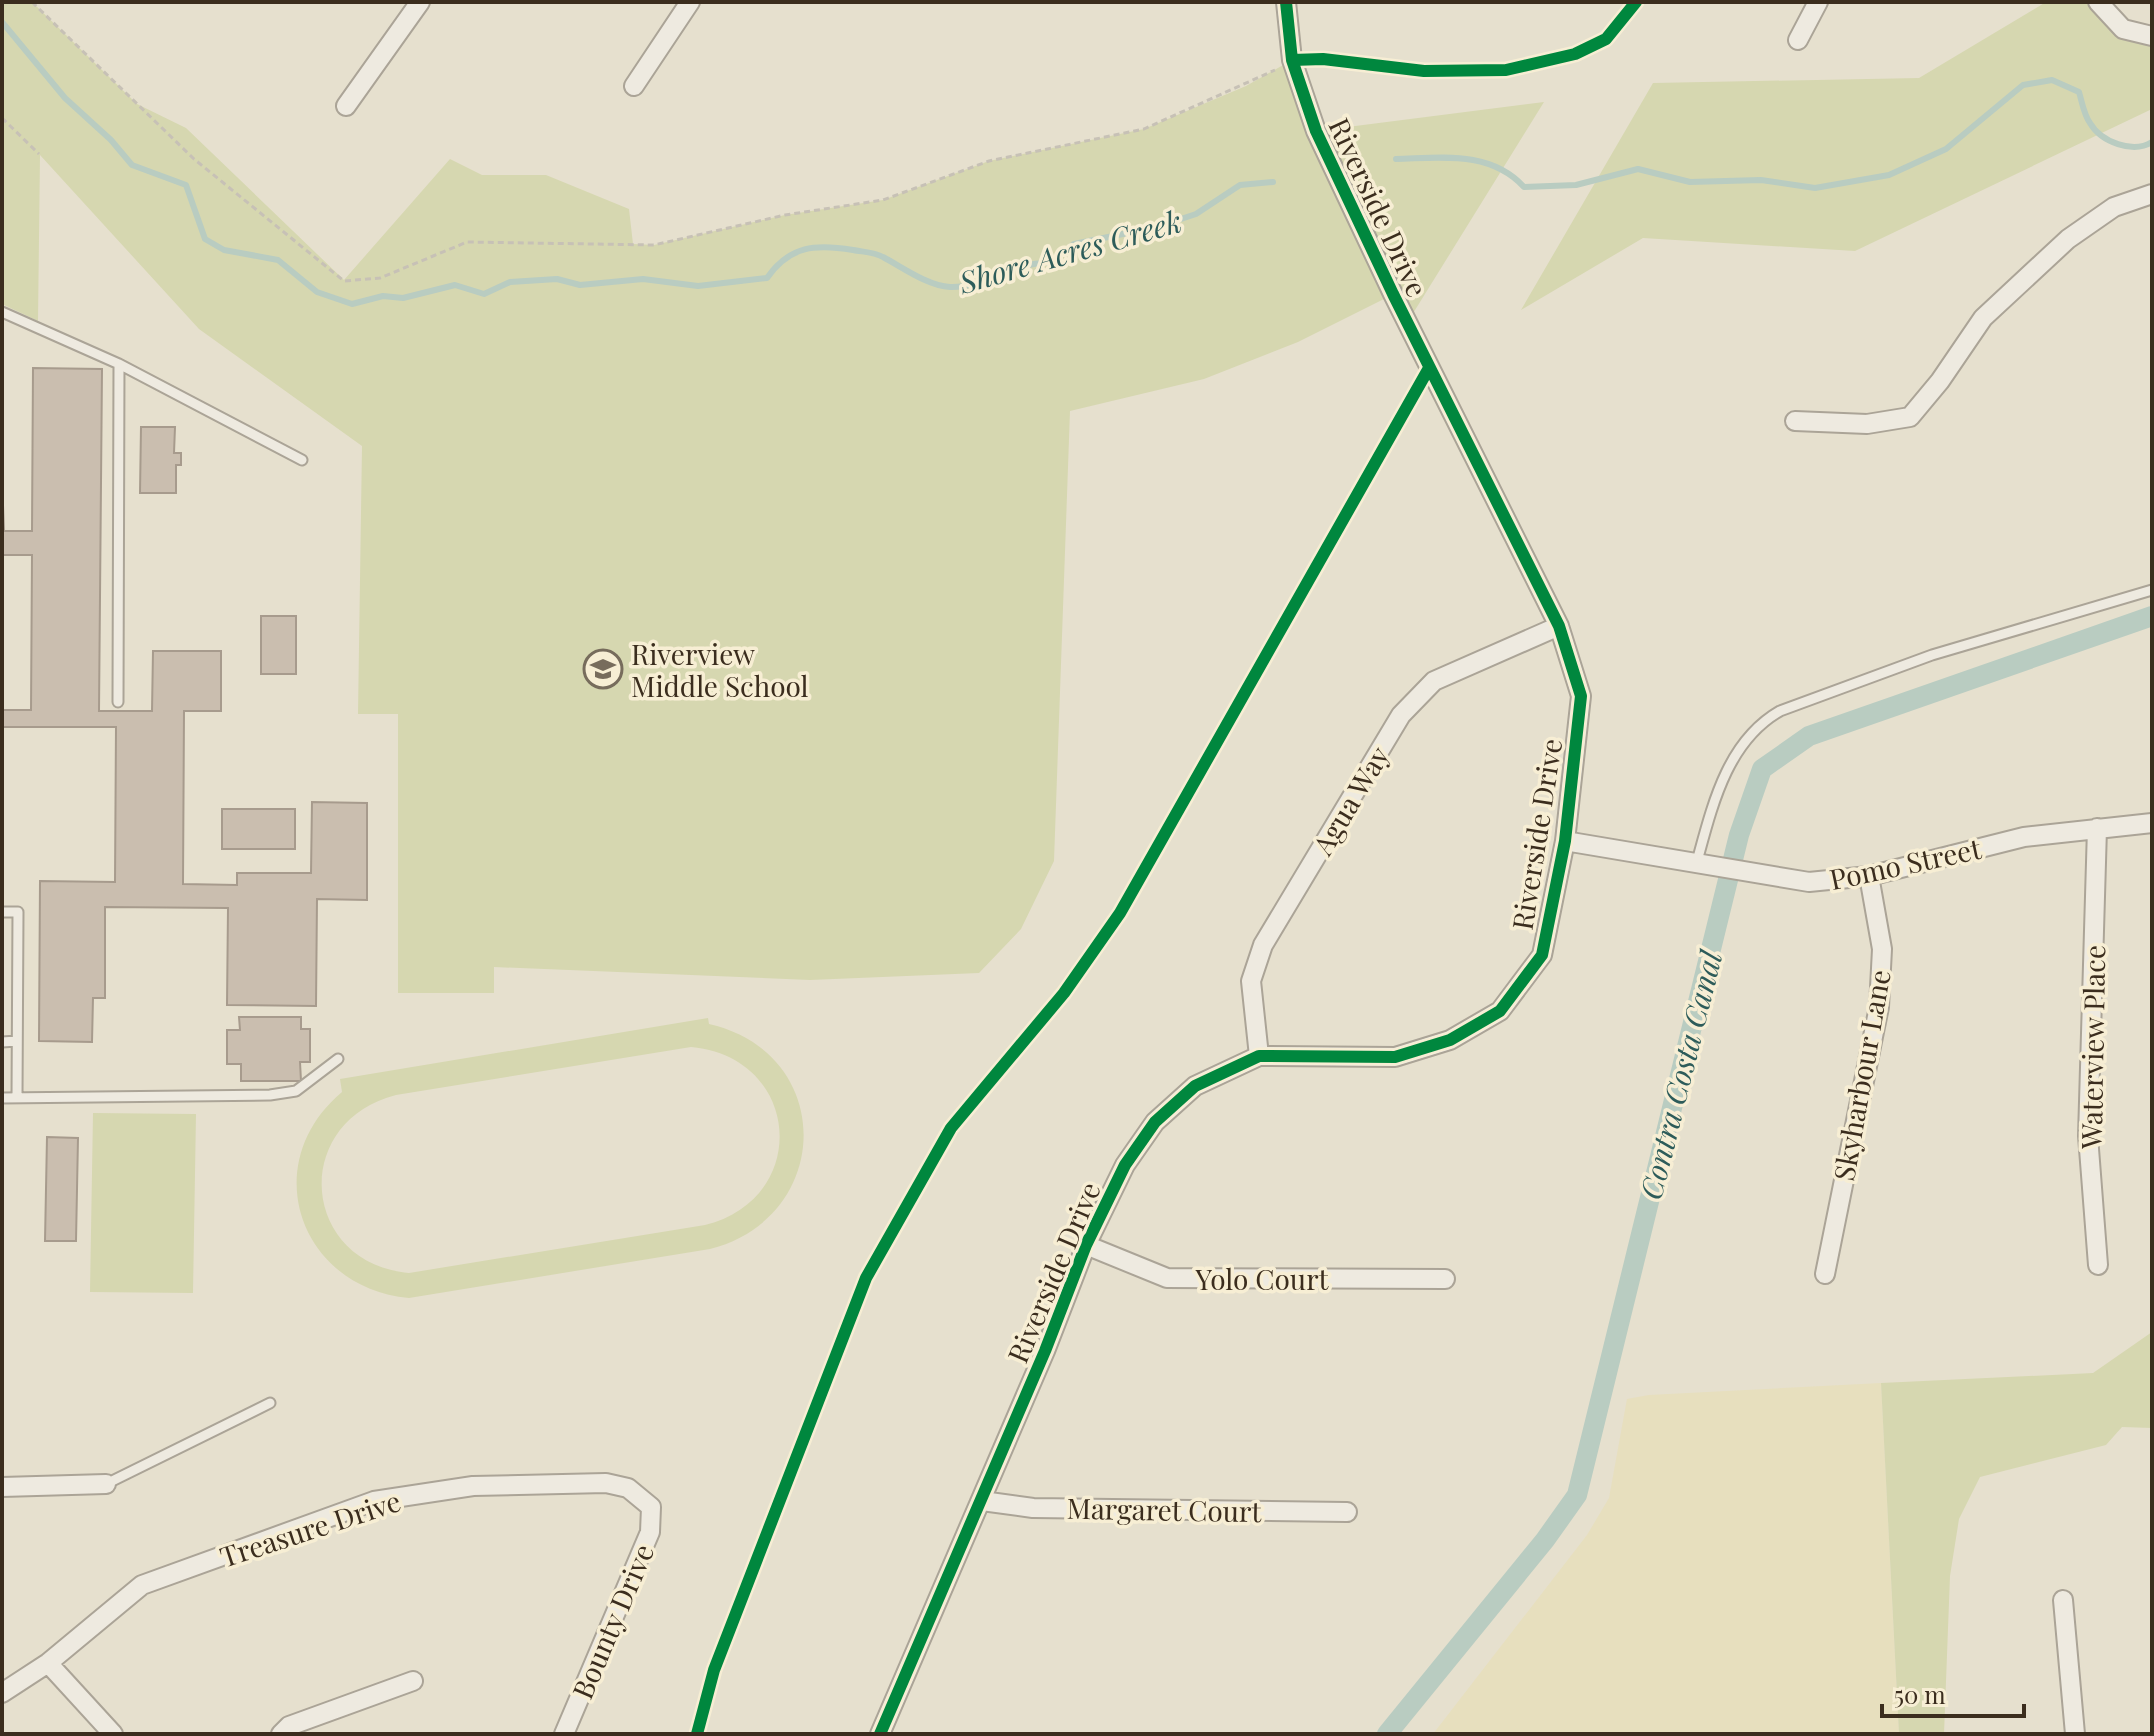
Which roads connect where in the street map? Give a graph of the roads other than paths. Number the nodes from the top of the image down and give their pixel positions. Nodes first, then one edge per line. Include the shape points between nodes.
1 (420, 2) edge
2 (690, 2) edge
3 (1286, 2) edge
4 (1818, 2) edge
5 (2098, 2) edge
6 (2152, 36) edge
7 (1798, 40) dead end
8 (634, 86) dead end
9 (346, 106) dead end
10 (2152, 194) edge
11 (2, 312) edge
12 (119, 364) junction
13 (1795, 421) dead end
14 (302, 460) dead end
15 (2152, 590) edge
16 (1559, 626) junction
17 (118, 702) dead end
18 (2152, 823) edge
19 (2097, 828) junction
20 (1565, 841) junction
21 (1696, 865) junction
22 (1869, 876) junction
23 (2, 912) edge
24 (17, 1041) junction
25 (2, 1042) edge
26 (1259, 1056) junction
27 (338, 1059) dead end
28 (2, 1098) edge
29 (17, 1098) junction
30 (1086, 1245) junction
31 (2098, 1265) dead end
32 (1825, 1274) dead end
33 (1445, 1279) dead end
34 (270, 1403) dead end
35 (106, 1484) joint
36 (2, 1487) edge
37 (982, 1501) junction
38 (651, 1507) joint
39 (1347, 1512) dead end
40 (2063, 1600) dead end
41 (48, 1663) junction
42 (413, 1681) dead end
43 (2, 1693) edge
44 (113, 1734) edge
45 (281, 1734) edge
46 (564, 1734) edge
47 (880, 1734) edge
48 (2075, 1734) edge

1 - 9 street
2 - 8 street
3 - 16 street, Riverside Drive via 1292,60 1316,131
4 - 7 street
5 - 6 street via 2123,29
10 - 13 street via 2114,207 2068,239 1983,318 1910,417 1867,424
11 - 12 lane
12 - 14 lane
12 - 17 lane
15 - 21 lane via 1932,655 1757,724 1727,772
16 - 20 street, Riverside Drive via 1581,696
16 - 26 street, Agua Way via 1434,681 1401,715 1263,945 1251,981
18 - 19 street, Pomo Street
19 - 22 street, Pomo Street via 2024,837
19 - 31 street, Waterview Place via 2088,1136
20 - 21 street, Pomo Street
20 - 26 street, Riverside Drive via 1542,955 1500,1011 1450,1040 1395,1057
21 - 22 street, Pomo Street via 1809,882
22 - 32 street, Skyharbour Lane via 1882,949 1879,1007
23 - 24 lane via 18,912
24 - 25 lane
24 - 29 lane
26 - 30 street, Riverside Drive via 1195,1086 1155,1122 1125,1165
27 - 29 lane via 296,1091 270,1095
28 - 29 lane
30 - 33 street, Yolo Court via 1167,1278
30 - 37 street, Riverside Drive
34 - 35 lane
35 - 36 street
37 - 39 street, Margaret Court via 1033,1508
37 - 47 street, Riverside Drive
38 - 41 street, Treasure Drive via 628,1488 606,1483 473,1486 374,1501 142,1585
38 - 46 street, Bounty Drive via 650,1532
40 - 48 street
41 - 43 street, Treasure Drive
41 - 44 street
42 - 45 street via 289,1726

